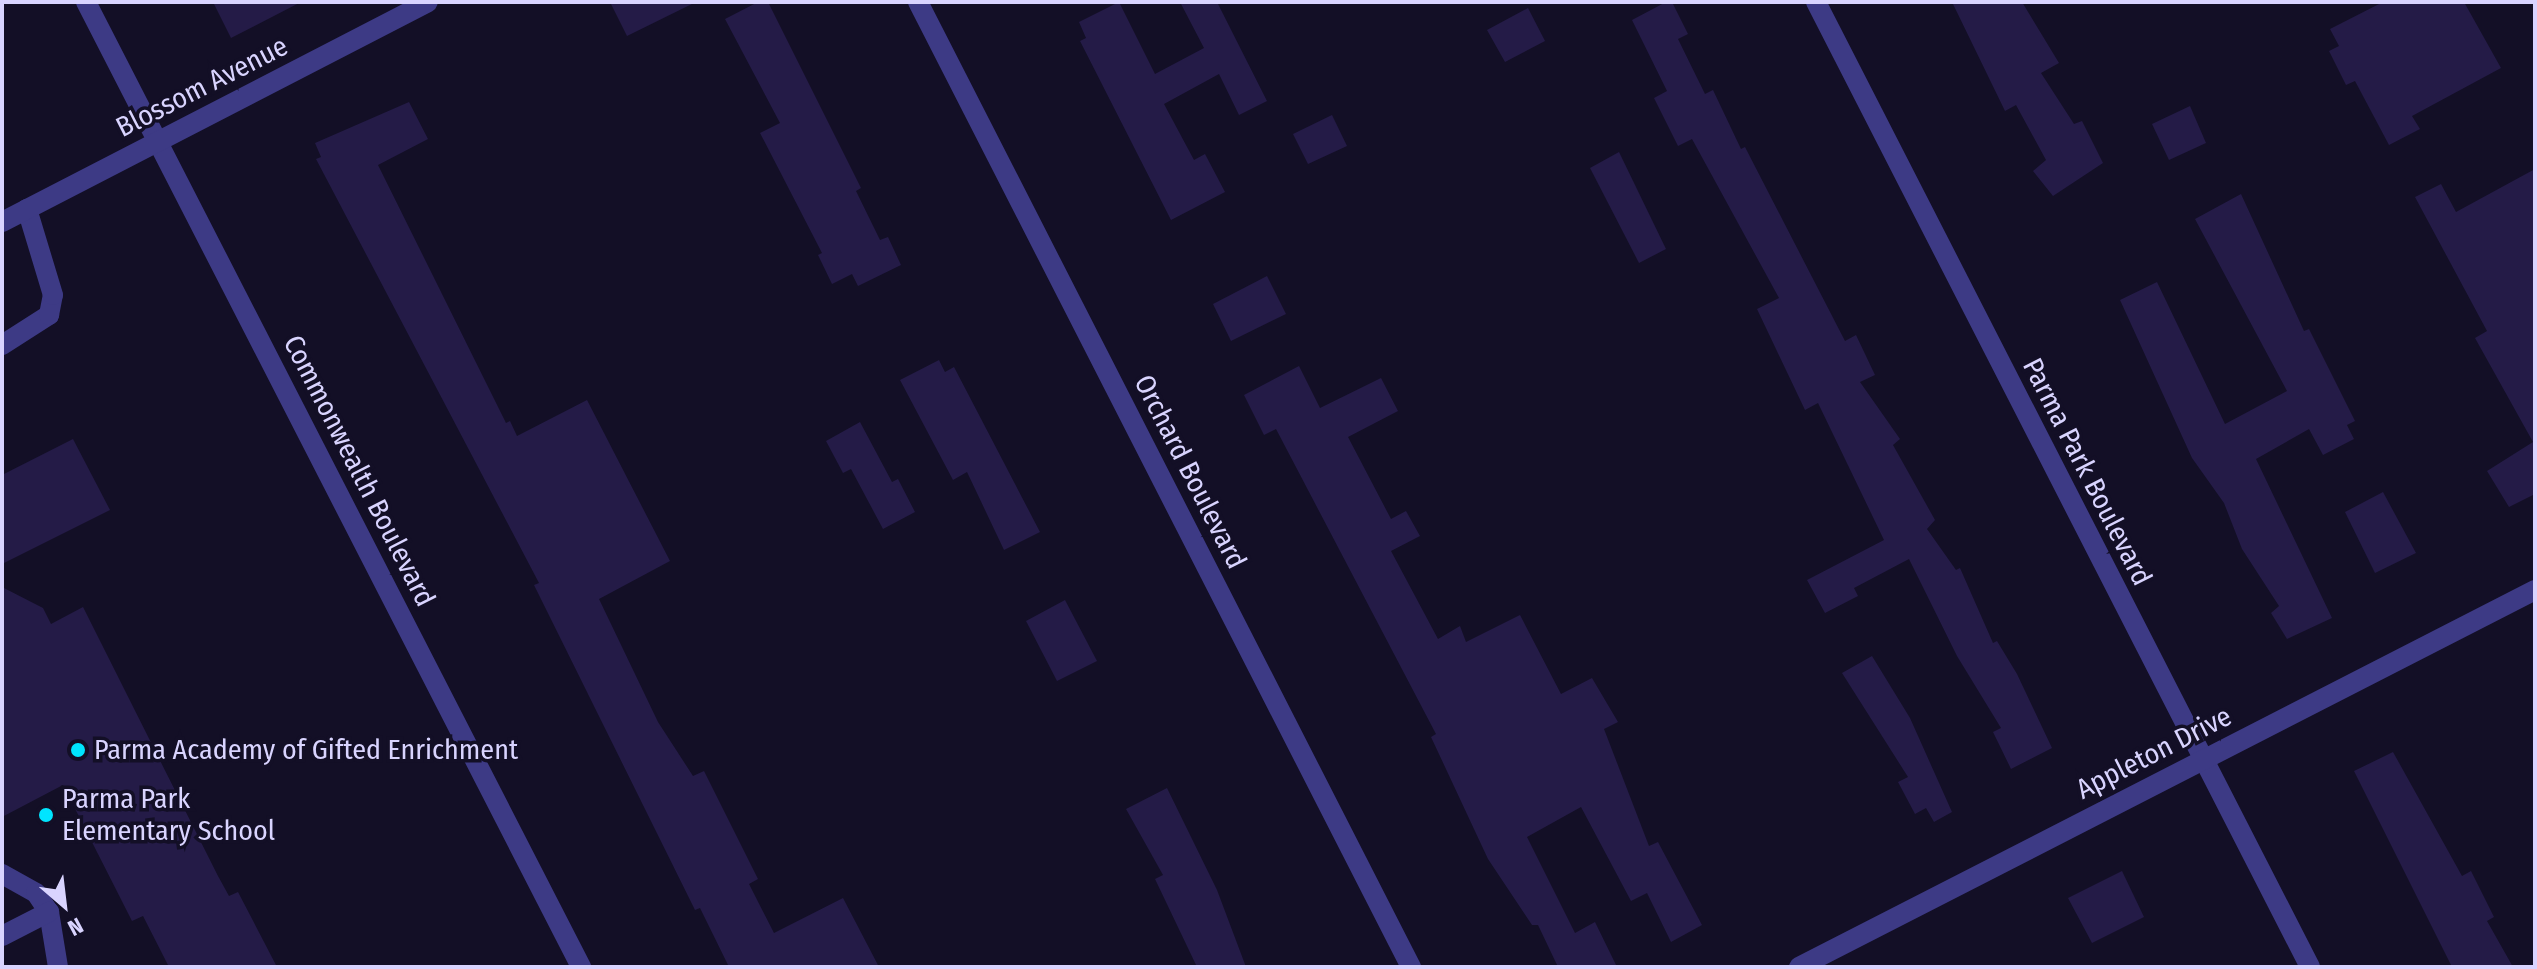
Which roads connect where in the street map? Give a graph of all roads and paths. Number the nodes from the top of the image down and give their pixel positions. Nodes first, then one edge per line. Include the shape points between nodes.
1 (86, 2) edge
2 (428, 2) edge
3 (918, 2) edge
4 (1816, 2) edge
5 (158, 140) junction
6 (27, 209) junction
7 (2, 222) edge
8 (2, 345) edge
9 (2535, 590) edge
10 (2203, 760) junction
11 (2, 874) edge
12 (49, 912) junction
13 (2, 936) edge
14 (58, 967) edge
15 (581, 967) edge
16 (1411, 967) edge
17 (1799, 967) edge
18 (2310, 967) edge

1 - 5 street, Commonwealth Boulevard
2 - 5 street, Blossom Avenue
3 - 16 street, Orchard Boulevard
4 - 10 street, Parma Park Boulevard
5 - 6 street, Blossom Avenue
5 - 15 street, Commonwealth Boulevard
6 - 7 street, Blossom Avenue
6 - 8 street via 53,295 49,315
9 - 10 street, Appleton Drive
10 - 17 street, Appleton Drive
10 - 18 street, Parma Park Boulevard
11 - 12 street via 36,893
12 - 13 street
12 - 14 street

